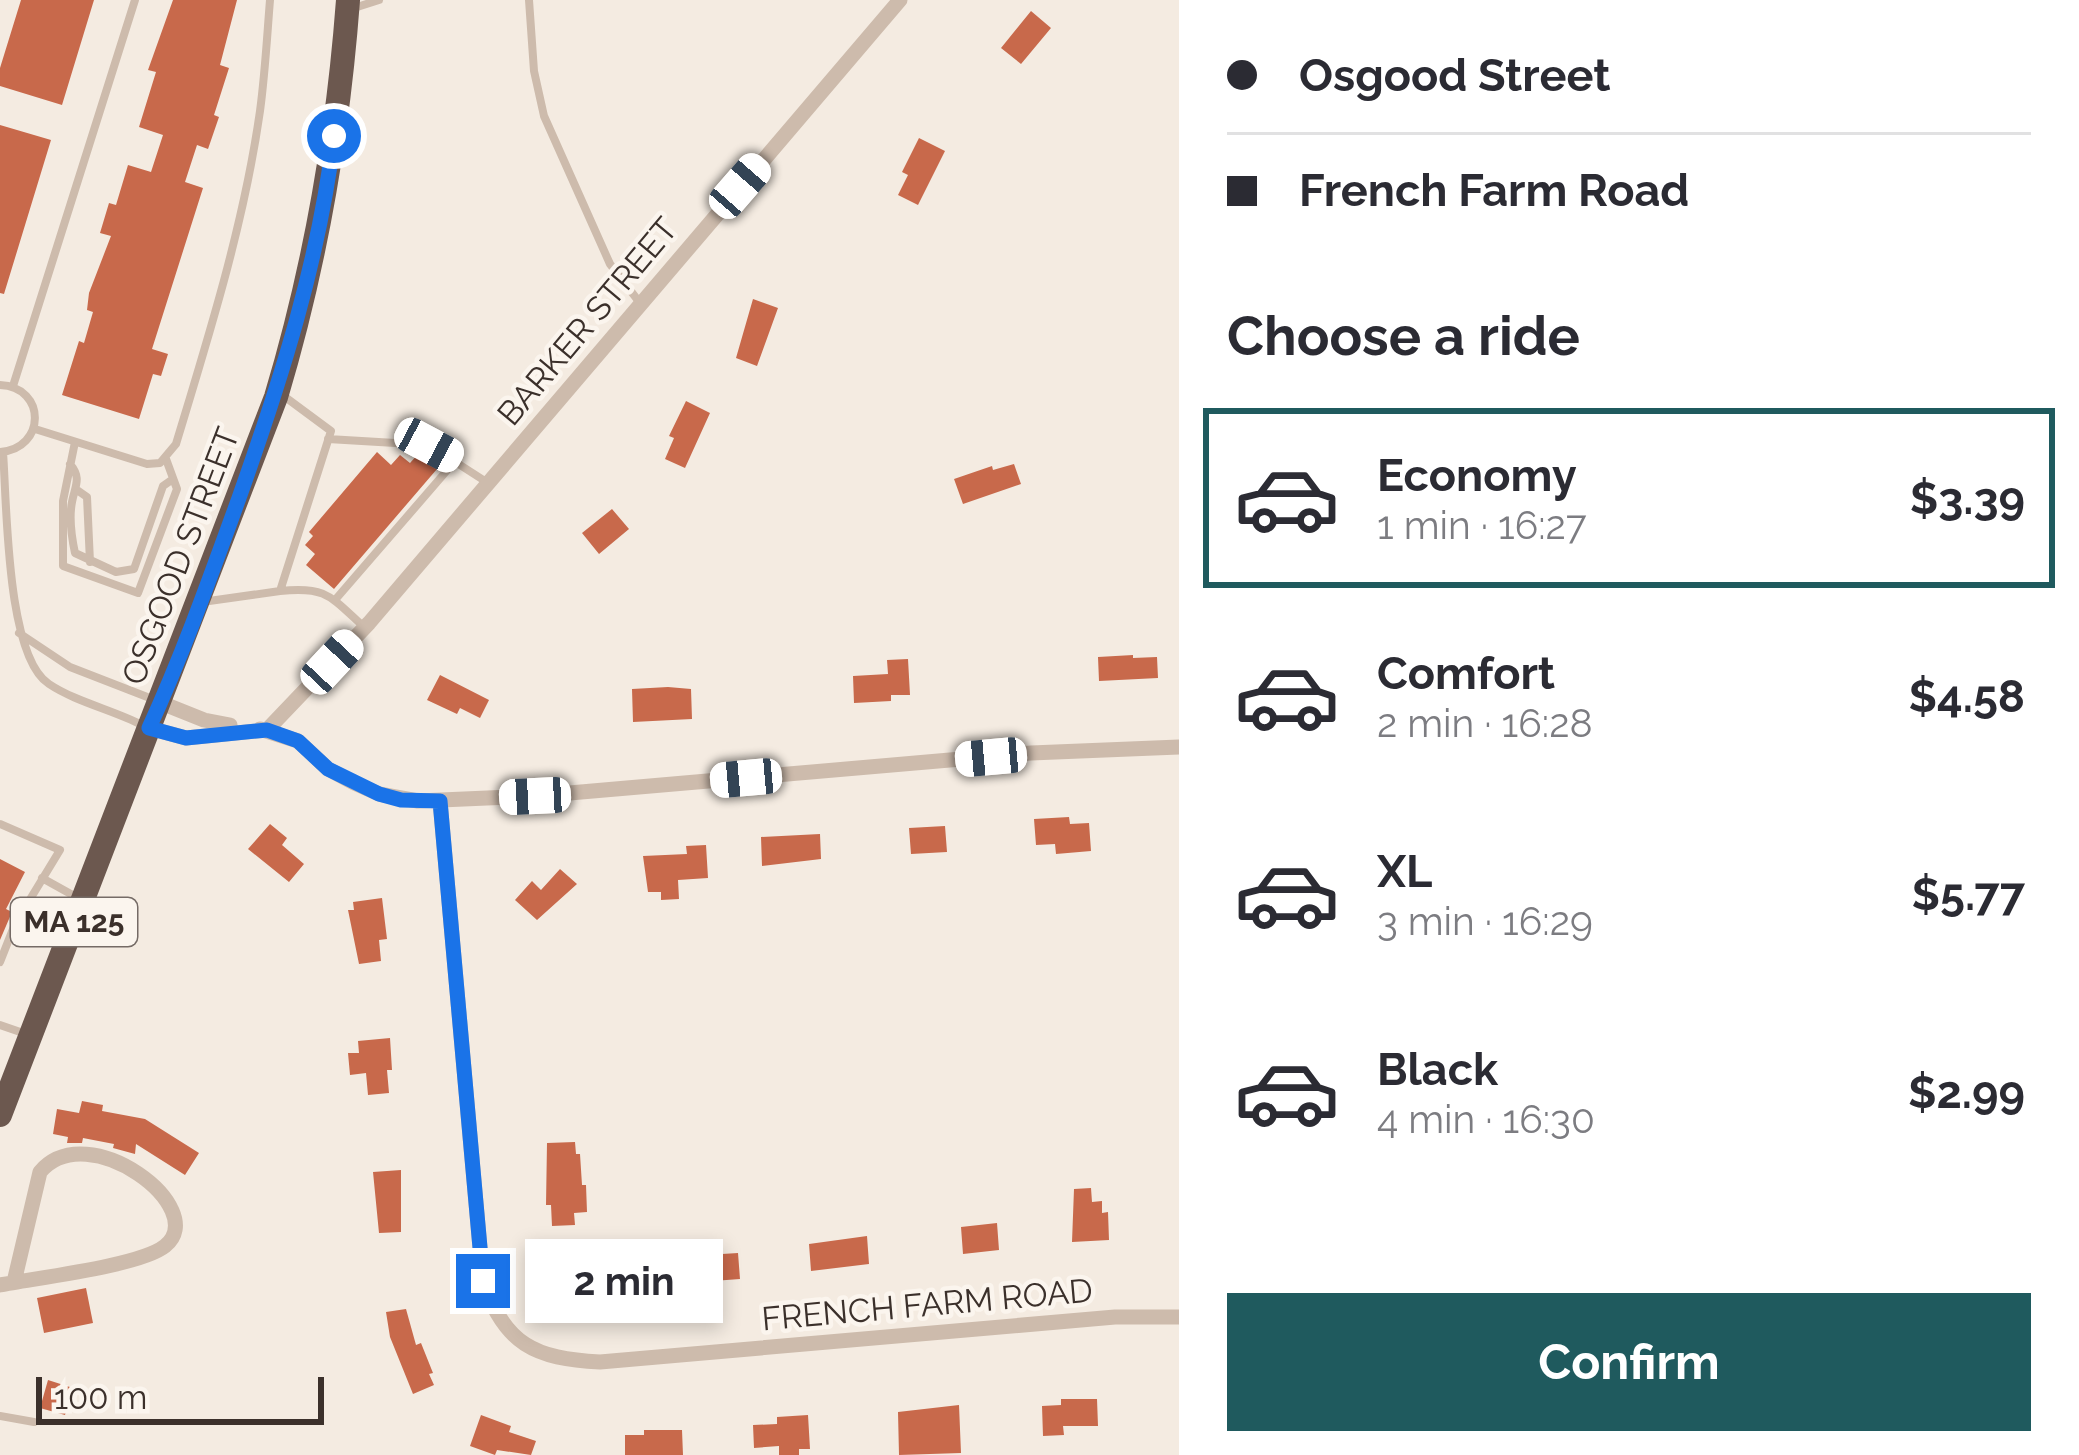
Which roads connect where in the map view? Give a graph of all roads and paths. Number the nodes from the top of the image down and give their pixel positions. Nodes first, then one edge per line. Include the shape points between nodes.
1 (135, 0) edge
2 (270, 0) edge
3 (379, 0) edge
4 (529, 0) edge
5 (900, 0) edge
6 (347, 5) edge
7 (640, 304) junction
8 (0, 385) edge
9 (13, 386) junction
10 (278, 392) junction
11 (35, 429) junction
12 (328, 439) junction
13 (75, 442) junction
14 (2, 452) edge
15 (166, 459) junction
16 (456, 460) junction
17 (70, 464) junction
18 (173, 479) junction
19 (488, 483) junction
20 (77, 490) junction
21 (90, 562) junction
22 (280, 591) junction
23 (335, 600) junction
24 (200, 602) junction
25 (364, 627) junction
26 (18, 632) junction
27 (159, 702) junction
28 (149, 728) junction
29 (267, 730) junction
30 (1179, 747) edge
31 (440, 801) junction
32 (0, 824) edge
33 (42, 878) junction
34 (83, 901) junction
35 (0, 962) edge
36 (0, 1025) edge
37 (31, 1036) junction
38 (0, 1115) edge
39 (7, 1283) edge
40 (1179, 1317) edge
41 (0, 1416) edge
42 (34, 1422) dead end

1 - 9 lane
2 - 15 lane via 260,112 230,256
3 - 6 lane
4 - 7 lane via 544,116 610,264
5 - 7 street, BARKER STREET
6 - 10 highway, OSGOOD STREET / MA 125 via 331,161
7 - 19 street, BARKER STREET
8 - 9 lane
9 - 11 lane via 34,406
10 - 12 lane via 331,431
10 - 24 highway, OSGOOD STREET / MA 125
11 - 13 lane
11 - 14 lane via 21,447
12 - 16 lane via 429,445
12 - 22 lane
13 - 15 lane via 147,464
13 - 17 lane
14 - 26 lane
15 - 18 lane
16 - 19 lane
16 - 23 lane
17 - 18 lane via 63,566 138,592 177,489
17 - 20 lane
18 - 21 lane via 134,569
19 - 25 street, BARKER STREET
20 - 21 lane via 86,497
20 - 21 lane via 73,546
22 - 23 lane via 314,588
22 - 24 lane
23 - 25 lane
24 - 27 highway, OSGOOD STREET / MA 125
25 - 29 street, BARKER STREET
26 - 27 lane via 70,667
26 - 28 lane via 51,686
27 - 28 highway, OSGOOD STREET / MA 125
27 - 29 street via 203,720
28 - 29 street via 186,738
28 - 34 highway, OSGOOD STREET / MA 125
29 - 31 street via 379,794
30 - 31 street
31 - 40 street, FRENCH FARM ROAD via 483,1281 513,1338 554,1357 600,1361
32 - 33 lane via 60,850
33 - 34 lane
33 - 35 lane
34 - 37 highway, OSGOOD STREET / MA 125
36 - 37 lane
37 - 38 highway, OSGOOD STREET / MA 125
39 - 39 street via 166,1246 173,1215 134,1167 75,1154 51,1159 40,1172
41 - 42 lane

